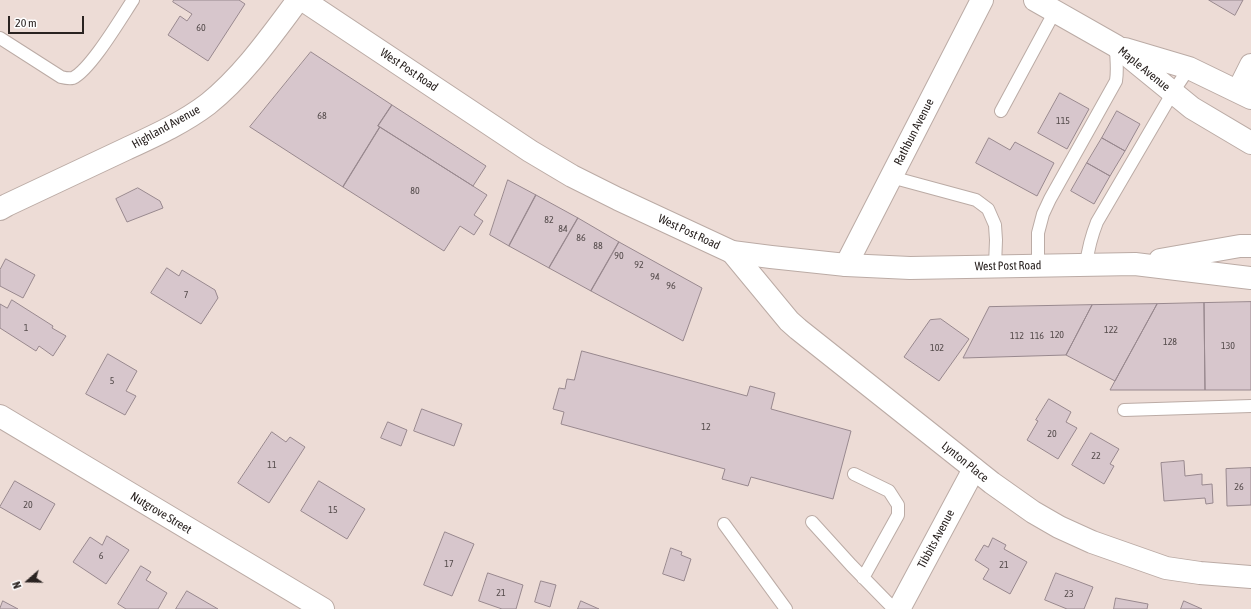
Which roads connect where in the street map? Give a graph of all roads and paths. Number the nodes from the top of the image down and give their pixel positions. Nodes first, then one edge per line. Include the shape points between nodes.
1 (133, 0) edge
2 (298, 0) edge
3 (303, 0) edge
4 (982, 0) edge
5 (1035, 0) edge
6 (1055, 12) junction
7 (0, 38) edge
8 (1116, 46) junction
9 (1251, 65) edge
10 (1189, 68) junction
11 (1172, 92) junction
12 (1244, 94) edge
13 (1001, 111) dead end
14 (1251, 143) edge
15 (891, 177) junction
16 (0, 209) edge
17 (1251, 246) edge
18 (732, 252) junction
19 (846, 264) junction
20 (1135, 264) junction
21 (1086, 265) junction
22 (995, 266) junction
23 (1038, 266) junction
24 (1251, 278) edge
25 (1251, 406) edge
26 (1124, 410) dead end
27 (0, 416) edge
28 (974, 469) junction
29 (854, 474) dead end
30 (812, 522) dead end
31 (724, 524) dead end
32 (1251, 577) edge
33 (863, 578) junction
34 (322, 609) edge
35 (786, 609) edge
36 (894, 609) edge
37 (899, 609) edge

1 - 7 lane via 92,59 71,79 61,77
2 - 16 street, Highland Avenue via 270,38 230,84 190,117
3 - 18 street, West Post Road via 530,151 572,176
4 - 15 street, Rathbun Avenue
5 - 6 street, Maple Avenue
6 - 8 street, Maple Avenue
6 - 13 lane
8 - 10 street
8 - 11 street, Maple Avenue
8 - 23 lane via 1116,80 1043,214 1038,233
9 - 12 street
10 - 11 lane
10 - 12 street
11 - 14 street, Maple Avenue via 1192,108
11 - 21 lane via 1097,222 1088,248
15 - 19 street, Rathbun Avenue
15 - 22 lane via 976,200 988,209 995,225
17 - 20 street, West Post Road
18 - 19 street, West Post Road
18 - 28 street, Lynton Place via 789,321
19 - 22 street, West Post Road via 910,268
20 - 21 street, West Post Road
20 - 24 street, West Post Road
21 - 23 street, West Post Road
22 - 23 street, West Post Road
25 - 26 lane
27 - 34 street, Nutgrove Street
28 - 32 street, Lynton Place via 1033,512 1092,542 1166,568
28 - 37 street, Tibbits Avenue
29 - 33 lane via 889,491 898,505 898,515
30 - 33 lane
31 - 35 lane
33 - 36 lane

